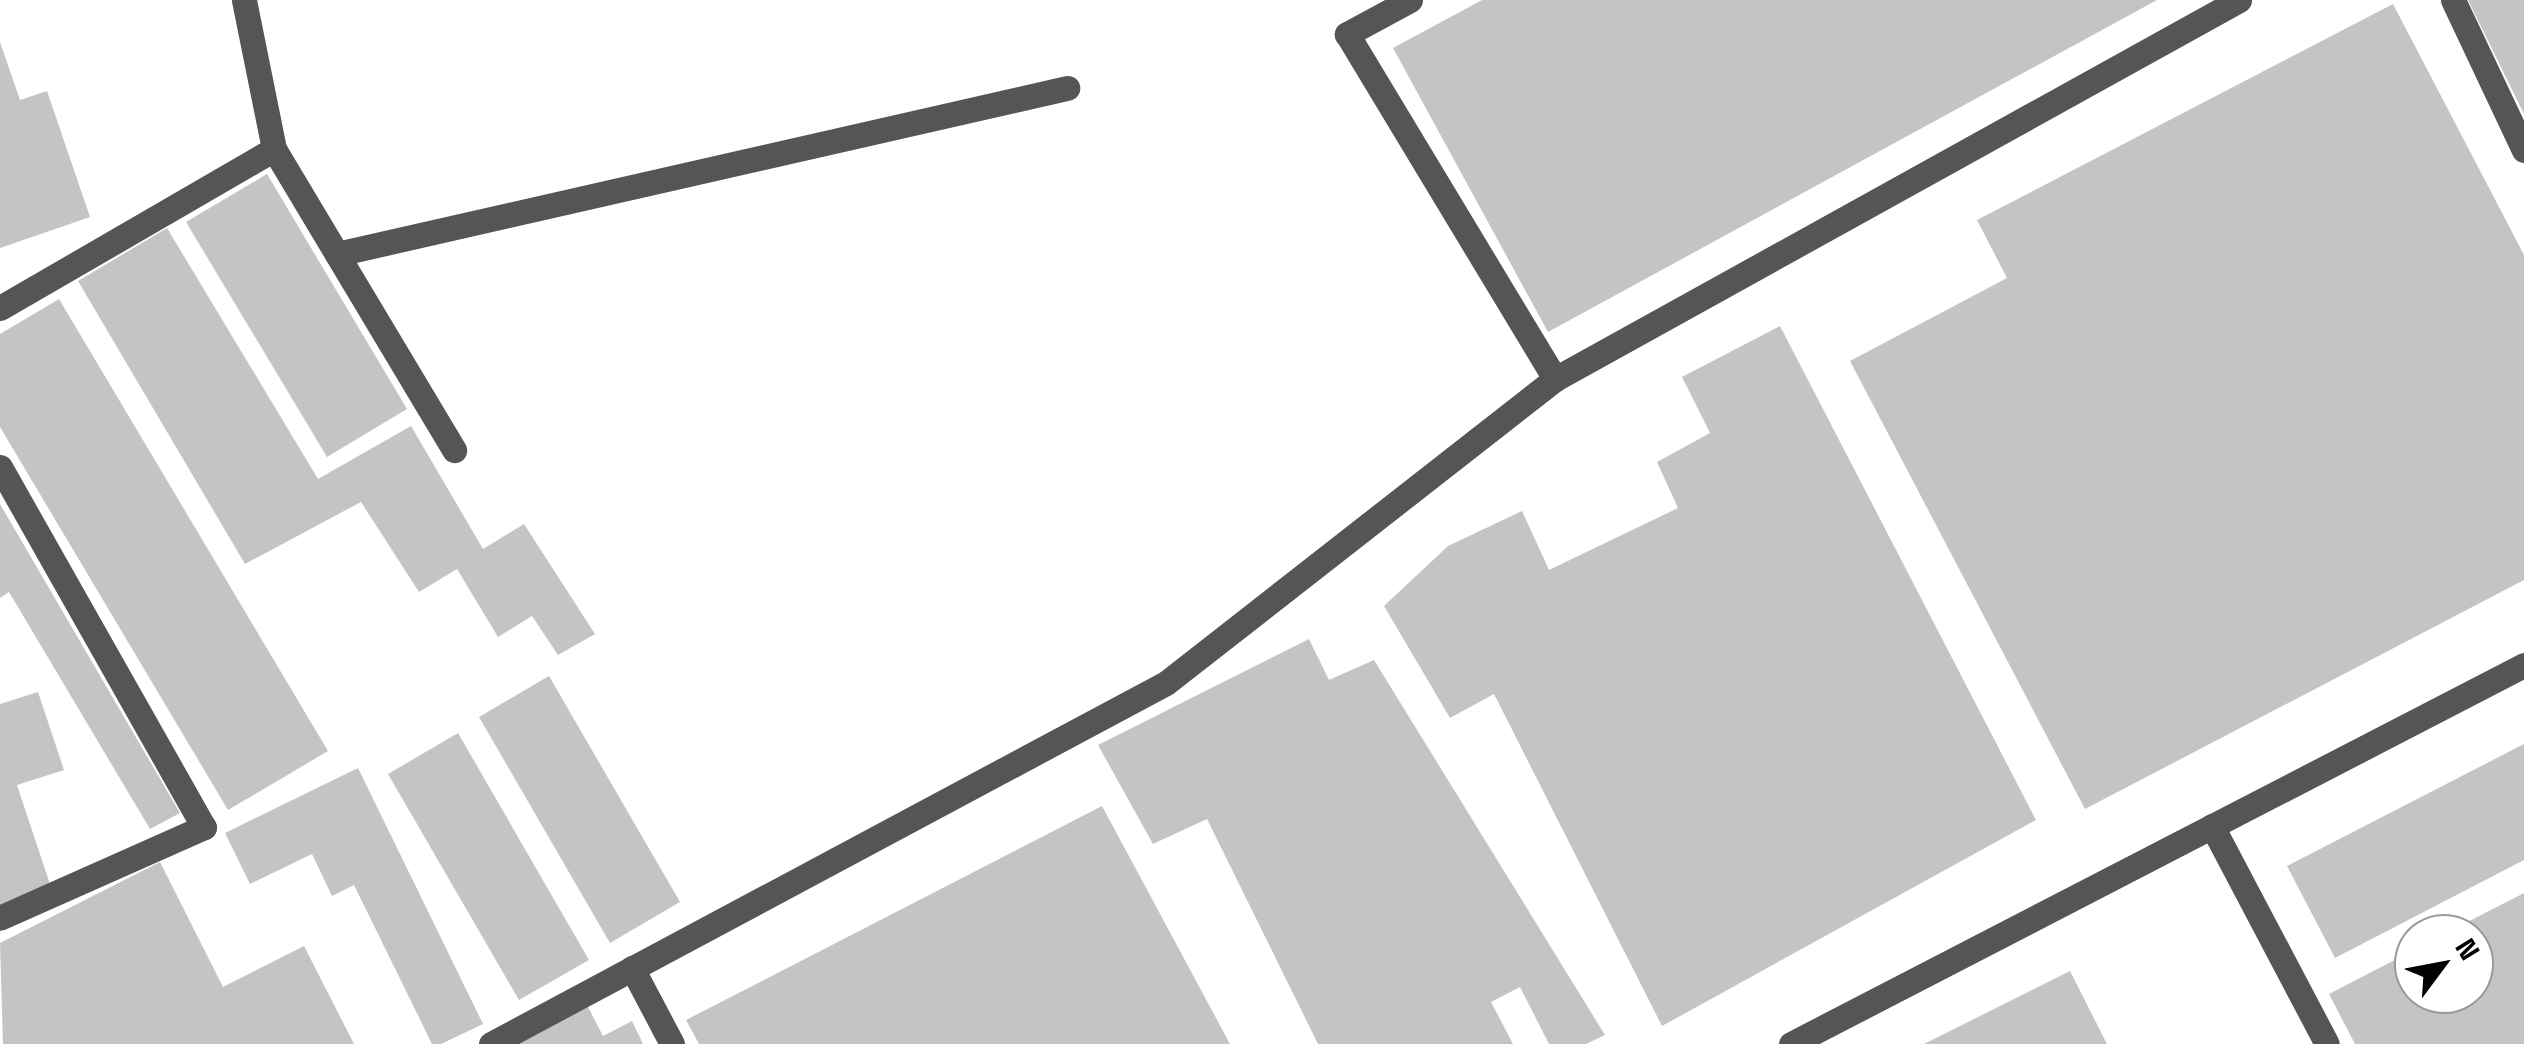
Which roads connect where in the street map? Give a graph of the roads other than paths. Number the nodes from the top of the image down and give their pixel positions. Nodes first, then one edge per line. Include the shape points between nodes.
1 (244, 0) edge
2 (1410, 0) edge
3 (2239, 0) edge
4 (2453, 0) edge
5 (1067, 88) dead end
6 (274, 148) junction
7 (2524, 150) edge
8 (337, 254) junction
9 (0, 308) edge
10 (1555, 379) junction
11 (454, 450) dead end
12 (0, 467) edge
13 (2524, 665) edge
14 (2212, 826) junction
15 (0, 918) edge
16 (632, 968) junction
17 (491, 1044) edge
18 (672, 1044) edge
19 (1791, 1044) edge
20 (2327, 1044) edge

1 - 6 street
2 - 10 street via 1347,34
3 - 10 street
4 - 7 street
5 - 8 street
6 - 8 street
6 - 9 street
8 - 11 street
10 - 16 street via 1166,682
12 - 15 street via 204,827
13 - 14 street
14 - 19 street
14 - 20 street
16 - 17 street
16 - 18 street

